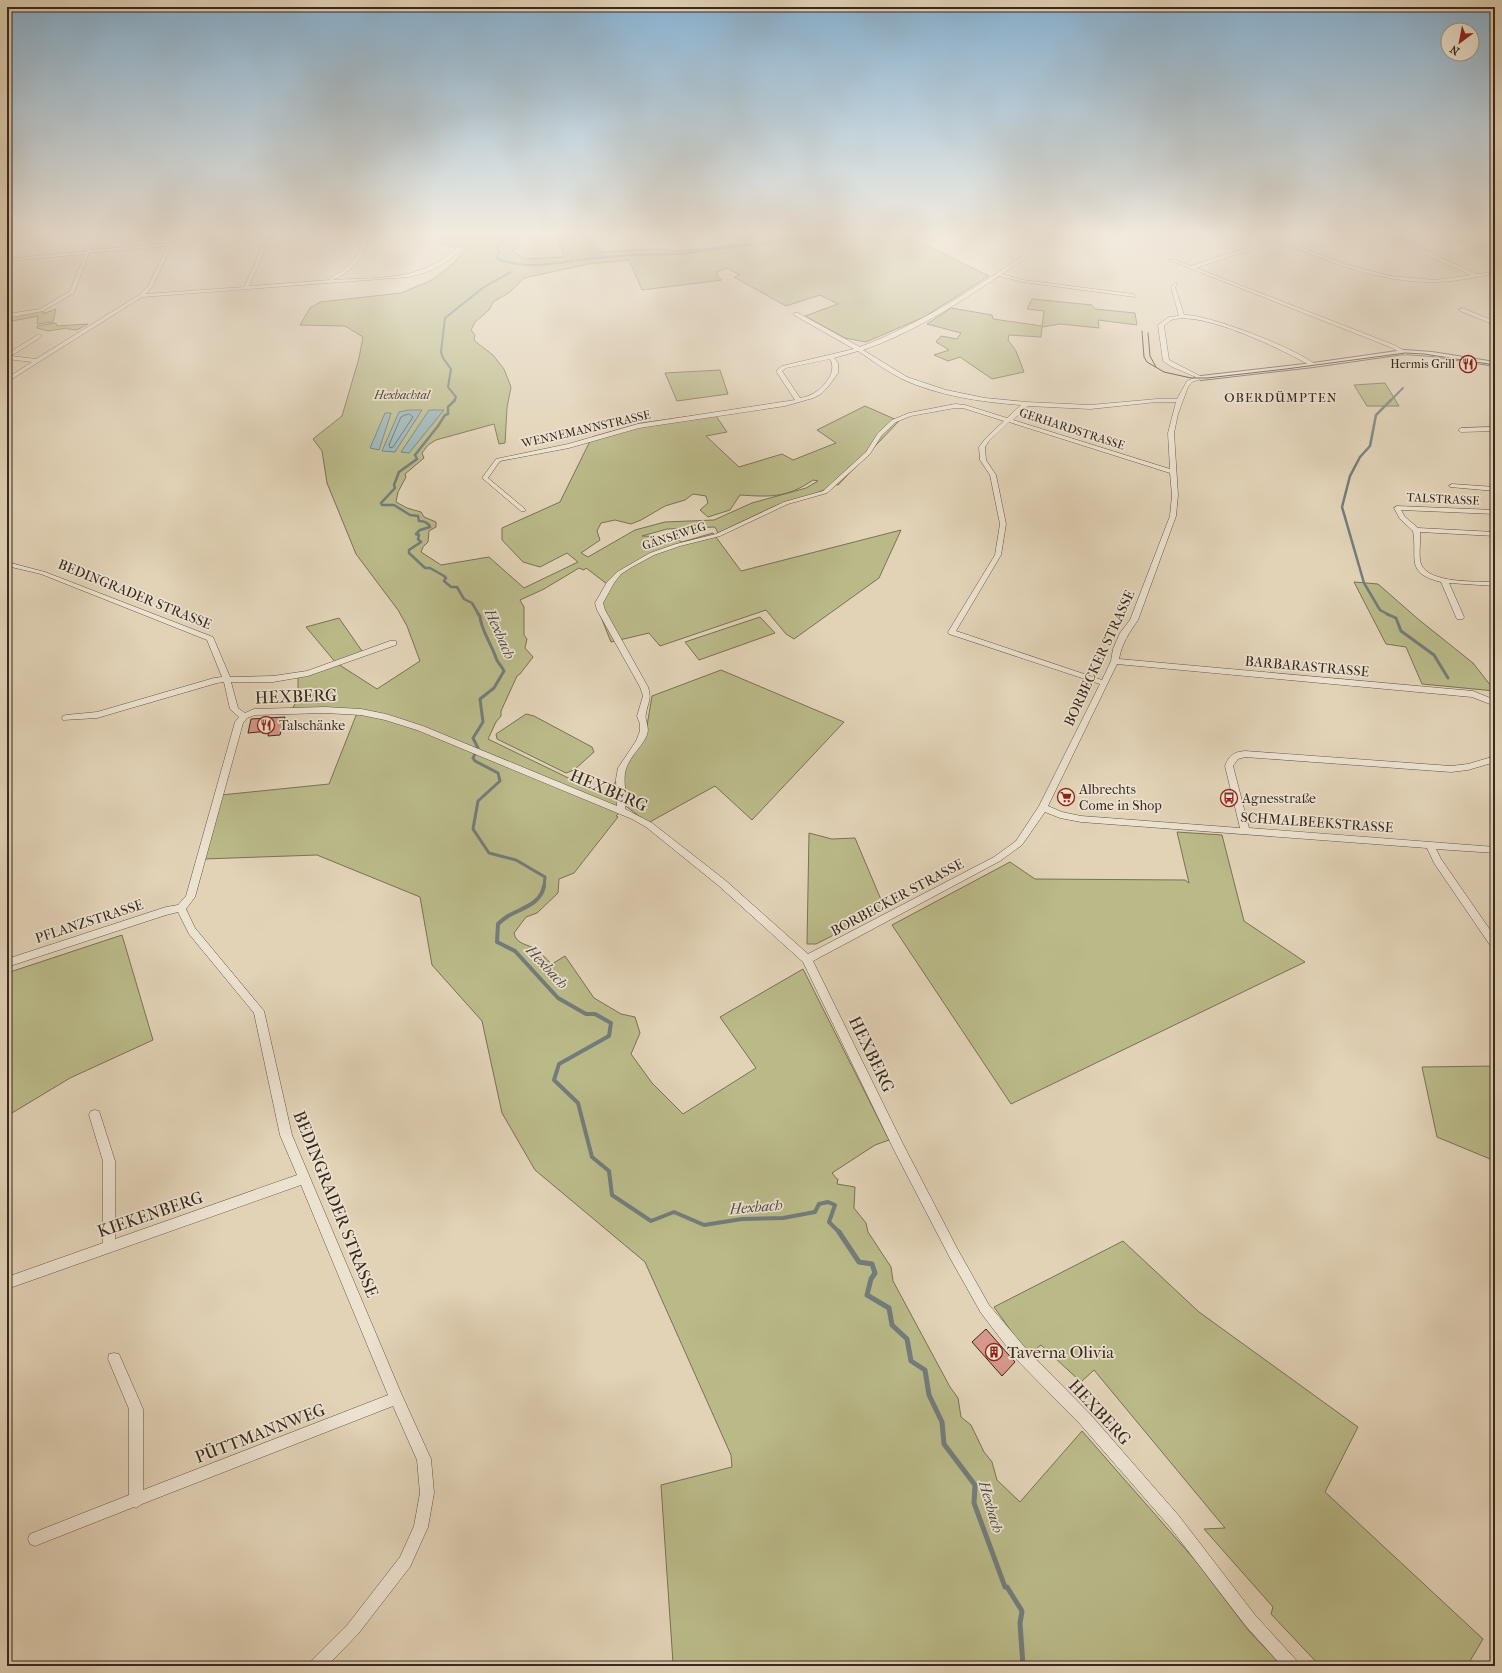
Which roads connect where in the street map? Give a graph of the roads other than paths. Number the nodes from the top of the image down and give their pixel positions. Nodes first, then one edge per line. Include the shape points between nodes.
1 (35, 311) edge
2 (117, 311) edge
3 (938, 311) edge
4 (1180, 311) edge
5 (1302, 311) edge
6 (1465, 311) edge
7 (796, 314) dead end
8 (7, 316) edge
9 (1182, 317) junction
10 (1495, 323) edge
11 (39, 336) dead end
12 (859, 349) junction
13 (1404, 353) junction
14 (7, 356) edge
15 (831, 356) junction
16 (36, 361) junction
17 (1495, 364) edge
18 (1313, 365) junction
19 (1201, 378) junction
20 (7, 380) edge
21 (798, 400) junction
22 (1180, 401) junction
23 (1026, 404) junction
24 (963, 406) joint
25 (1010, 420) junction
26 (1495, 429) edge
27 (1461, 430) dead end
28 (1174, 472) junction
29 (1452, 486) dead end
30 (1495, 488) edge
31 (523, 510) dead end
32 (1495, 512) edge
33 (1416, 530) junction
34 (1495, 534) edge
35 (7, 564) edge
36 (1445, 582) junction
37 (1495, 584) edge
38 (1460, 617) dead end
39 (393, 643) dead end
40 (1115, 661) junction
41 (227, 680) junction
42 (1104, 683) junction
43 (1495, 703) edge
44 (244, 716) junction
45 (66, 718) dead end
46 (1495, 759) edge
47 (1043, 807) junction
48 (620, 811) junction
49 (1245, 831) junction
50 (1430, 845) junction
51 (1495, 850) edge
52 (181, 908) junction
53 (1495, 945) edge
54 (807, 959) junction
55 (7, 963) edge
56 (95, 1115) dead end
57 (305, 1178) junction
58 (109, 1247) junction
59 (7, 1283) edge
60 (114, 1359) dead end
61 (396, 1398) junction
62 (136, 1500) junction
63 (35, 1539) dead end
64 (316, 1666) edge
65 (1292, 1666) edge

1 - 8 street
2 - 16 street
3 - 12 street via 923,321
4 - 9 street
5 - 13 street
6 - 10 street
7 - 12 street
9 - 18 street via 1199,317 1214,321 1294,354
9 - 19 street via 1166,320 1161,325 1165,359 1170,364
11 - 14 street
12 - 15 street
12 - 23 street via 893,372 925,386 955,394
13 - 17 street via 1426,353
13 - 18 street
14 - 16 street
15 - 21 street, WENNEMANNSTRASSE via 835,363 835,373 826,386 811,397
15 - 21 street via 784,367 779,371
16 - 20 street
18 - 19 street
19 - 22 street, BORBECKER STRASSE via 1189,383
21 - 31 street, WENNEMANNSTRASSE via 638,426 569,446 498,460 485,478
22 - 23 street via 1146,401 1090,407
22 - 28 street, BORBECKER STRASSE via 1171,433
23 - 25 street
24 - 25 street, GERHARDSTRASSE
24 - 48 street, GÄNSEWEG via 909,415 894,421 880,434 868,453 825,492 786,503 718,535 652,554 614,578 599,607 647,696 641,716 644,723 643,733 625,762 621,774 623,804
25 - 28 street, GERHARDSTRASSE
25 - 42 street via 982,446 984,460 993,475 1003,524 998,556 952,632
26 - 27 street
28 - 40 street, BORBECKER STRASSE via 1173,516 1134,620 1124,633 1117,649
29 - 30 street, TALSTRASSE
32 - 33 street, TALSTRASSE via 1397,508 1402,518
33 - 34 street
33 - 36 street via 1418,565 1426,574
35 - 41 street, BEDINGRADER STRASSE via 43,573 210,639
36 - 37 street
36 - 38 street
39 - 41 street via 298,676
40 - 42 street, BORBECKER STRASSE
40 - 43 street, BARBARASTRASSE via 1472,694
41 - 44 street, BEDINGRADER STRASSE via 234,709
41 - 45 street via 212,681 97,714
42 - 47 street, BORBECKER STRASSE
44 - 48 street, HEXBERG via 254,712 292,710 361,712 386,717
44 - 52 street via 239,722 190,897
46 - 49 street via 1451,769 1235,755 1229,766
47 - 49 street, SCHMALBEEKSTRASSE via 1060,815 1081,819
47 - 54 street, BORBECKER STRASSE via 1018,843 997,859
48 - 54 street, HEXBERG via 649,825 722,883
49 - 50 street, SCHMALBEEKSTRASSE
50 - 51 street, SCHMALBEEKSTRASSE
50 - 53 street via 1437,861
52 - 55 street, PFLANZSTRASSE
52 - 57 street, BEDINGRADER STRASSE via 192,931 260,1011 286,1135
54 - 65 street, HEXBERG via 899,1148 985,1309 1022,1355 1085,1419 1174,1521 1250,1620
56 - 58 street via 109,1161
57 - 58 street, KIEKENBERG
57 - 61 street, BEDINGRADER STRASSE
58 - 59 street, KIEKENBERG
60 - 62 street via 136,1409
61 - 62 street, PÜTTMANNWEG
61 - 64 street, BEDINGRADER STRASSE via 424,1459 427,1493 421,1527 405,1562 353,1629
62 - 63 street, PÜTTMANNWEG

